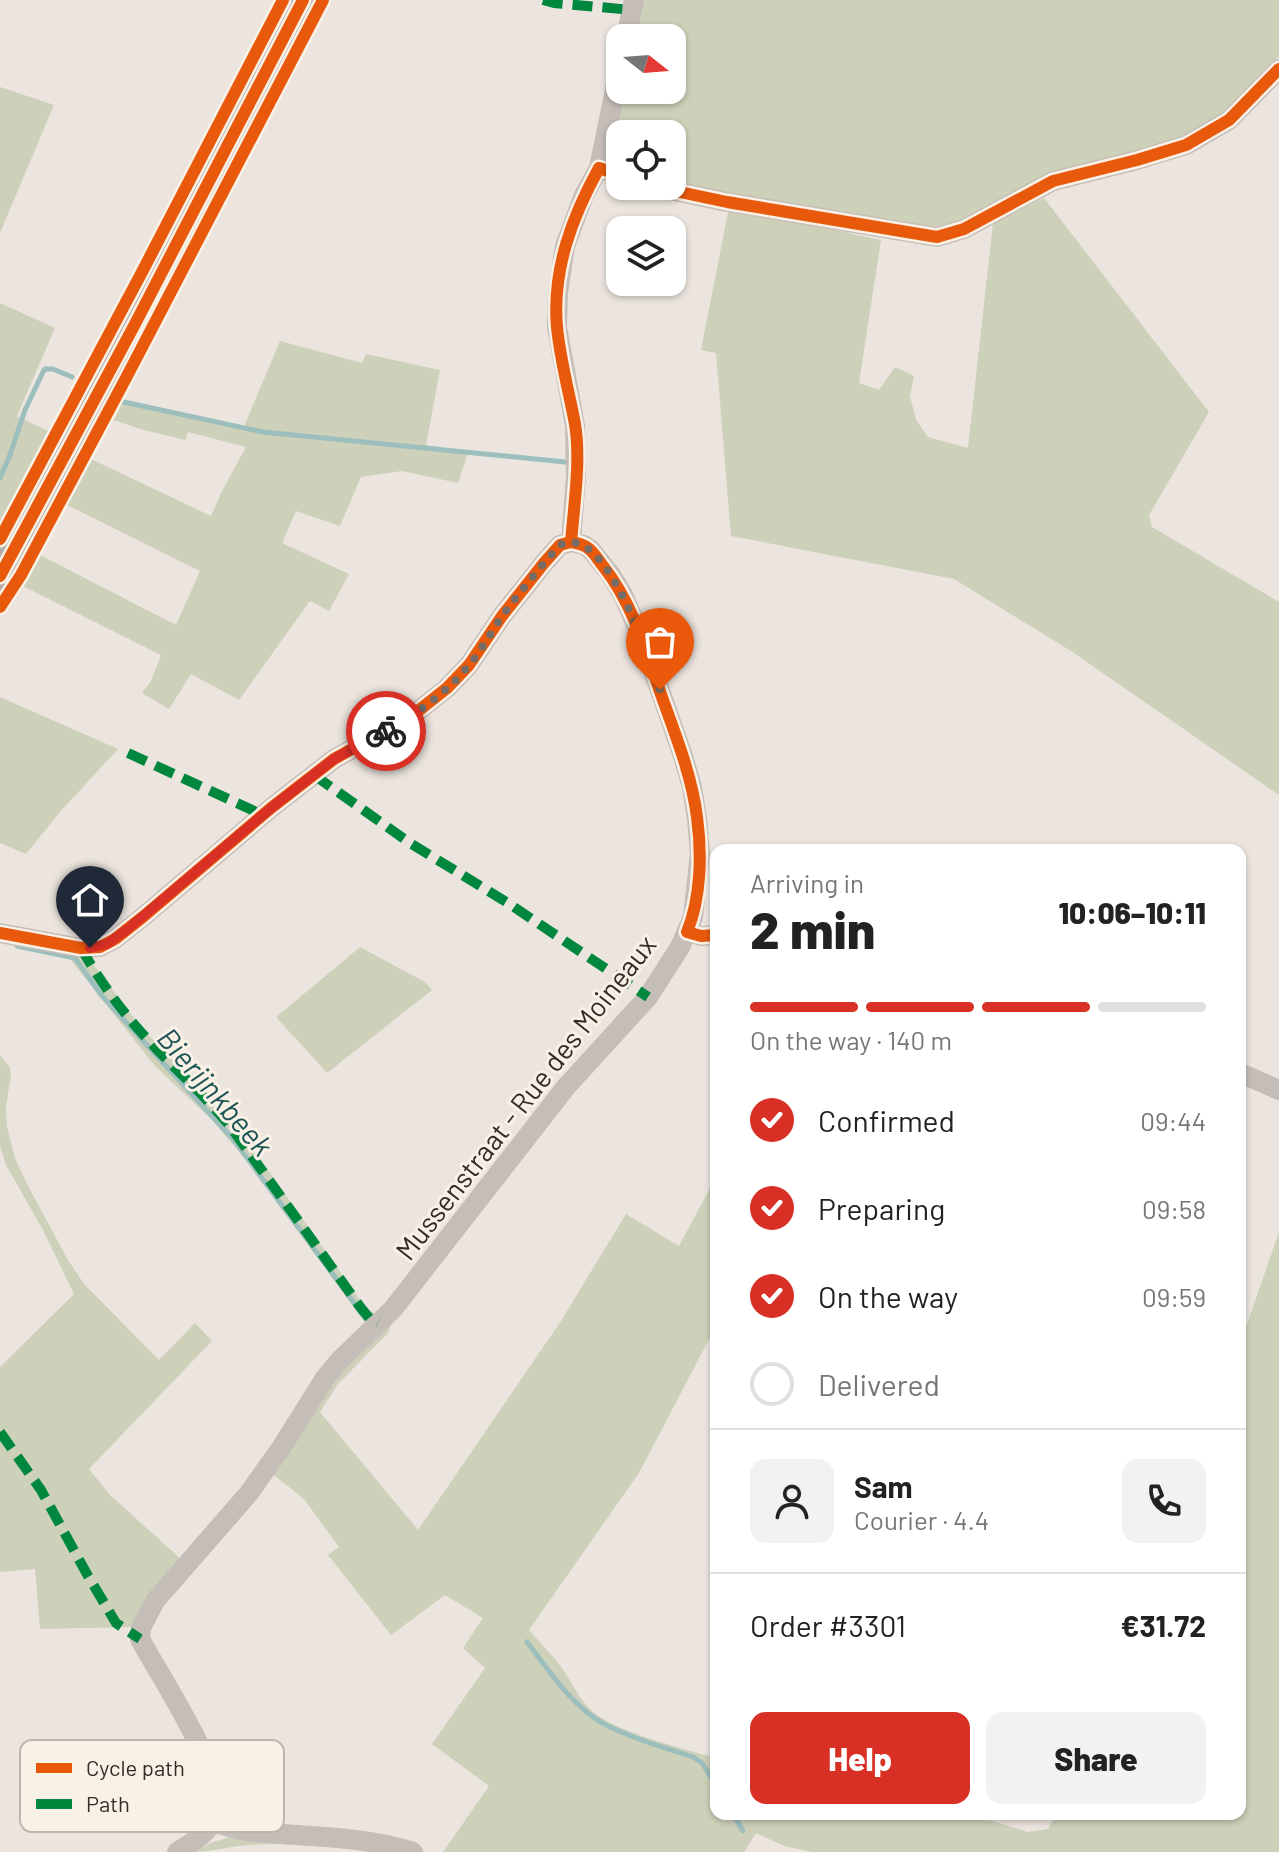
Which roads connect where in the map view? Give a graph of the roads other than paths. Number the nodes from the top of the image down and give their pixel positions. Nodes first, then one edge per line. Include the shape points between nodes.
1 (303, 0) edge
2 (634, 0) edge
3 (629, 24) edge
4 (1279, 69) edge
5 (612, 104) edge
6 (599, 168) junction
7 (606, 170) edge
8 (686, 193) edge
9 (571, 542) junction
10 (0, 576) edge
11 (687, 932) junction
12 (0, 933) edge
13 (710, 935) edge
14 (1246, 1076) edge
15 (1279, 1090) edge
16 (197, 1740) edge
17 (204, 1832) edge
18 (256, 1832) edge
19 (177, 1852) edge
20 (413, 1852) edge

1 - 10 main road
2 - 3 street
4 - 8 street via 1229,120 1186,145 1053,181 964,229 937,237
5 - 6 street
6 - 7 street
6 - 9 street via 568,235 558,293 557,327 575,426
9 - 11 street, Mussenstraat - Rue des Moineaux via 591,550 628,606 692,787 700,853
9 - 12 street via 560,545 544,563 447,688 413,715 334,759 115,939 81,948
11 - 13 street
11 - 16 street, Mussenstraat - Rue des Moineaux via 648,997 566,1087 393,1309 325,1378 249,1493 155,1601 140,1639
14 - 15 street
17 - 19 street
18 - 20 street

